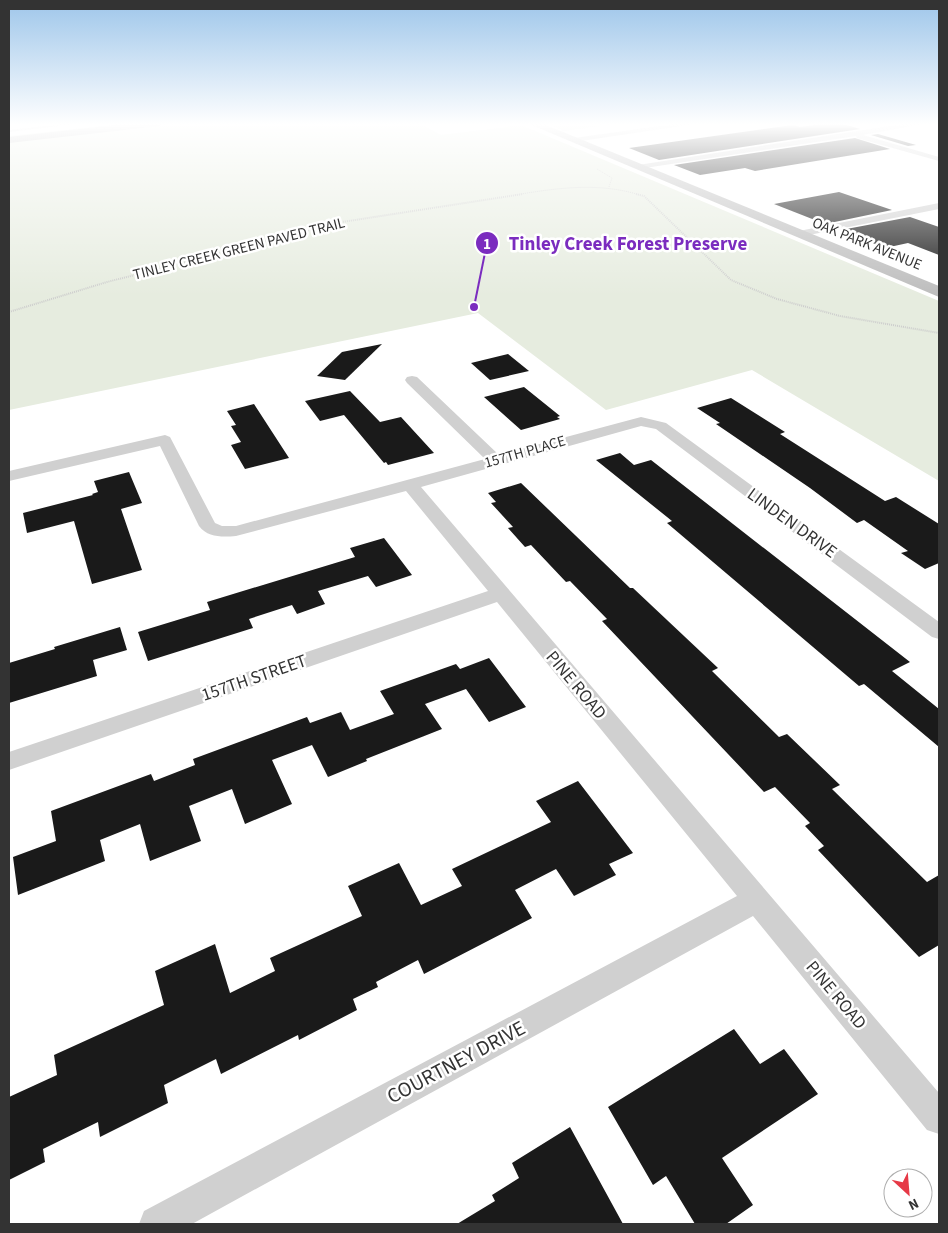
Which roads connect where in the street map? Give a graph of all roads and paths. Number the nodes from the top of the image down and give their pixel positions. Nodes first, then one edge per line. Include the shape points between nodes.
1 (671, 181) edge
2 (939, 206) edge
3 (799, 234) junction
4 (939, 292) edge
5 (9, 312) edge
6 (939, 333) edge
7 (412, 380) dead end
8 (641, 420) joint
9 (495, 460) junction
10 (9, 476) edge
11 (410, 485) junction
12 (500, 594) junction
13 (939, 632) edge
14 (9, 761) edge
15 (756, 900) junction
16 (939, 1117) edge
17 (157, 1224) edge

1 - 3 street, OAK PARK AVENUE
2 - 3 street
3 - 4 street, OAK PARK AVENUE
5 - 6 path, TINLEY CREEK GREEN PAVED TRAIL via 107,282 342,222 588,185 627,190 644,196 731,280 777,299 840,316
7 - 9 street
8 - 9 street, 157TH PLACE
8 - 13 street, LINDEN DRIVE via 662,426
9 - 11 street, 157TH PLACE
10 - 11 street via 165,440 208,526 219,532 236,531
11 - 12 street, PINE ROAD
12 - 14 street, 157TH STREET
12 - 15 street, PINE ROAD
15 - 16 street, PINE ROAD
15 - 17 street, COURTNEY DRIVE

